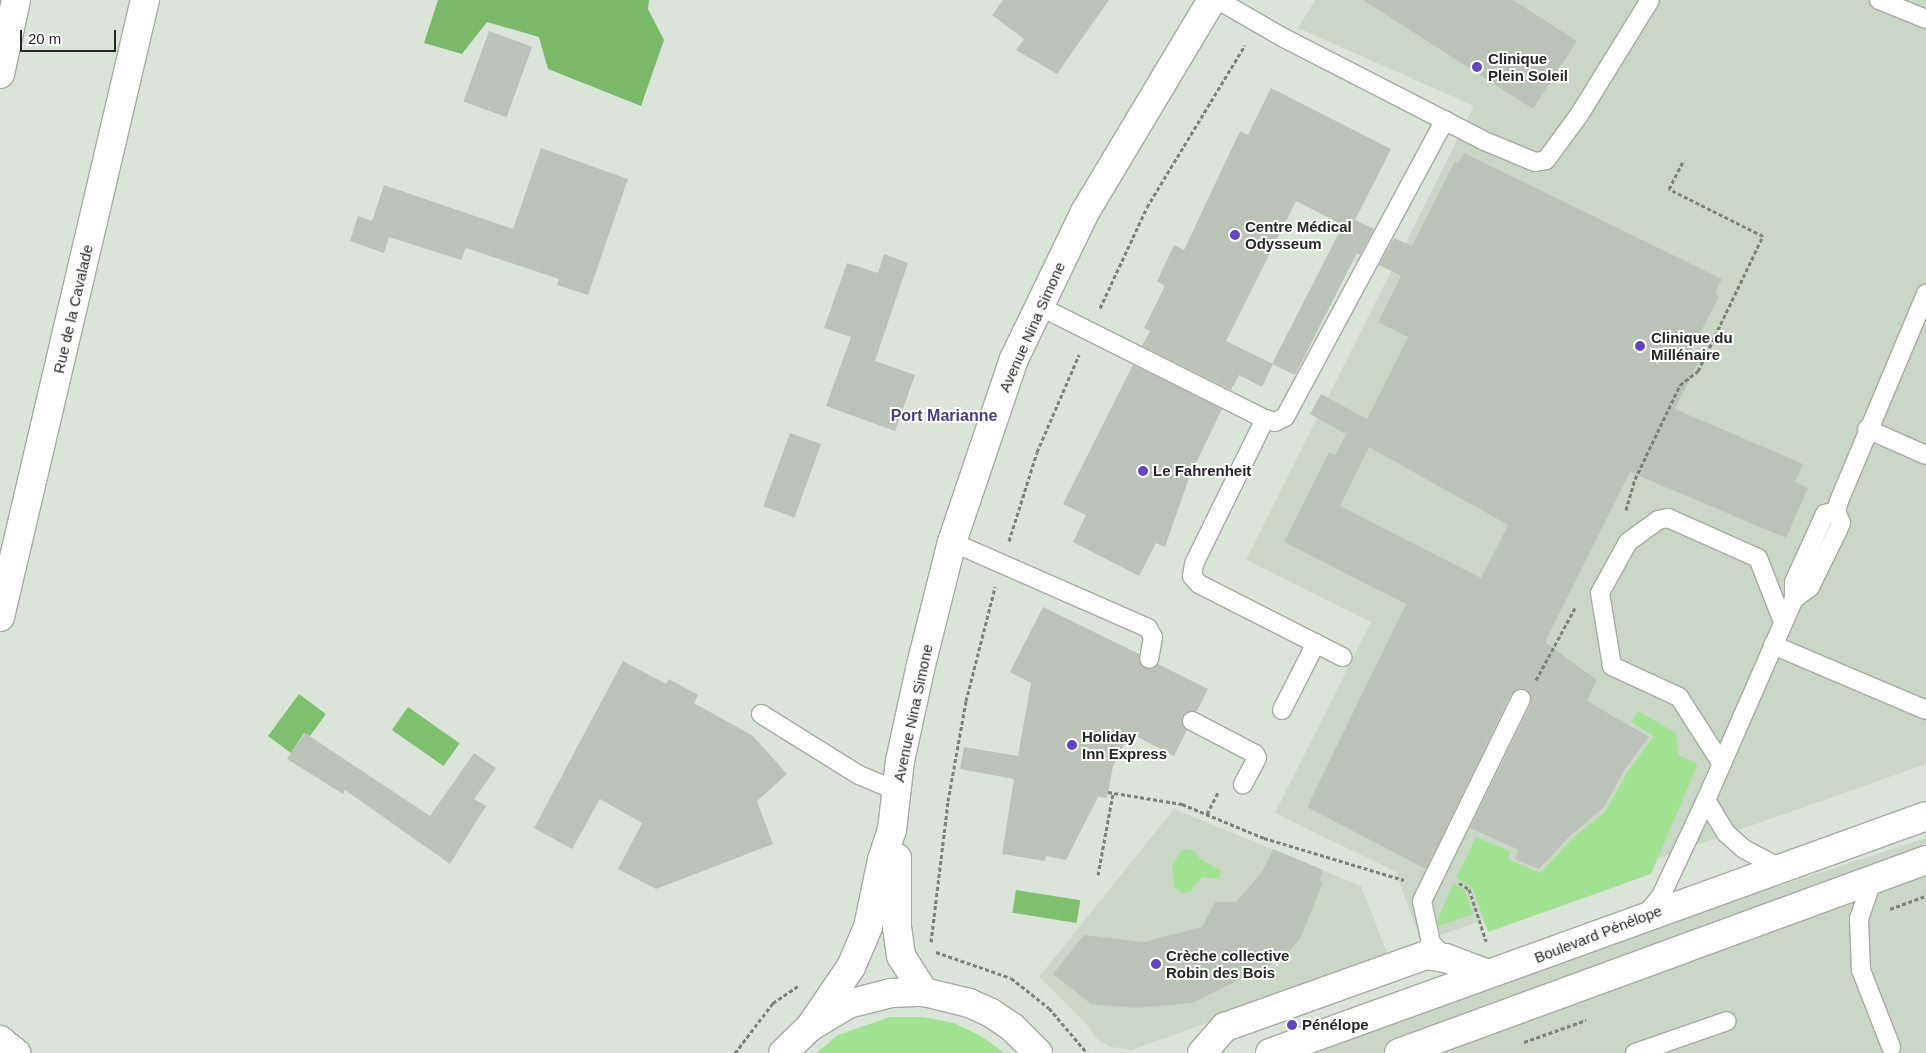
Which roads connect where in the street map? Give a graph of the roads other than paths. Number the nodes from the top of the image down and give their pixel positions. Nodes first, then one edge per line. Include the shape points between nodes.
1 (16, 0) edge
2 (145, 0) edge
3 (1212, 0) edge
4 (1218, 0) edge
5 (1650, 0) edge
6 (1880, 0) edge
7 (1926, 19) edge
8 (0, 74) edge
9 (1445, 120) junction
10 (1926, 294) edge
11 (1039, 306) junction
12 (1265, 419) junction
13 (1868, 430) junction
14 (1926, 455) edge
15 (952, 542) junction
16 (0, 617) edge
17 (1783, 622) junction
18 (1316, 643) junction
19 (1773, 645) junction
20 (1342, 656) dead end
21 (1149, 659) dead end
22 (1521, 699) dead end
23 (1282, 710) dead end
24 (1926, 710) edge
25 (761, 714) dead end
26 (1192, 721) dead end
27 (1722, 764) junction
28 (1243, 784) dead end
29 (897, 791) junction
30 (1706, 800) junction
31 (1926, 816) edge
32 (892, 830) junction
33 (1926, 860) edge
34 (1779, 868) junction
35 (1873, 878) junction
36 (1644, 917) junction
37 (1446, 958) junction
38 (1488, 974) junction
39 (924, 992) junction
40 (1727, 1021) dead end
41 (810, 1027) junction
42 (0, 1040) edge
43 (1891, 1047) dead end
44 (16, 1053) edge
45 (783, 1053) edge
46 (1038, 1053) edge
47 (1202, 1053) edge
48 (1270, 1053) edge
49 (1399, 1053) edge
50 (1634, 1053) edge

1 - 8 main road
2 - 16 main road, Rue de la Cavalade
3 - 11 main road, Avenue Nina Simone via 1085,212
4 - 9 lane
5 - 9 lane via 1579,116 1546,160 1535,162
6 - 7 lane
9 - 12 lane via 1294,405 1285,418 1275,422
10 - 13 lane
11 - 12 lane
11 - 15 main road, Avenue Nina Simone via 1014,359
12 - 18 lane via 1194,564 1192,576 1199,584
13 - 14 lane
13 - 17 lane via 1836,511 1824,514 1794,582 1794,599
15 - 21 lane via 1148,628 1153,637
15 - 29 main road, Avenue Nina Simone via 920,669
17 - 19 lane
17 - 27 lane via 1758,558 1668,518 1658,520 1628,542 1600,593 1612,666 1679,697
18 - 20 lane
18 - 23 lane
19 - 24 lane
19 - 27 lane
22 - 37 lane via 1426,888 1422,913 1431,943
25 - 29 lane via 859,776
26 - 28 lane via 1255,754 1257,758
27 - 30 lane
29 - 32 main road, Avenue Nina Simone
30 - 34 lane via 1726,833 1744,849
30 - 36 lane via 1661,896
31 - 34 main road, Boulevard Pénélope
32 - 39 main road, Avenue Nina Simone via 897,852 897,927 901,956
32 - 41 main road, Avenue Nina Simone via 882,860 868,928 851,967
33 - 35 main road
34 - 36 main road, Boulevard Pénélope
35 - 43 lane via 1859,920 1861,970
35 - 49 main road
36 - 38 main road, Boulevard Pénélope
37 - 38 main road
37 - 47 main road via 1426,955 1234,1024 1220,1032
38 - 48 main road, Boulevard Pénélope
39 - 41 main road via 876,996 848,1004
39 - 46 main road via 968,1002 991,1013 1012,1026
40 - 50 lane
41 - 45 main road
42 - 44 main road

